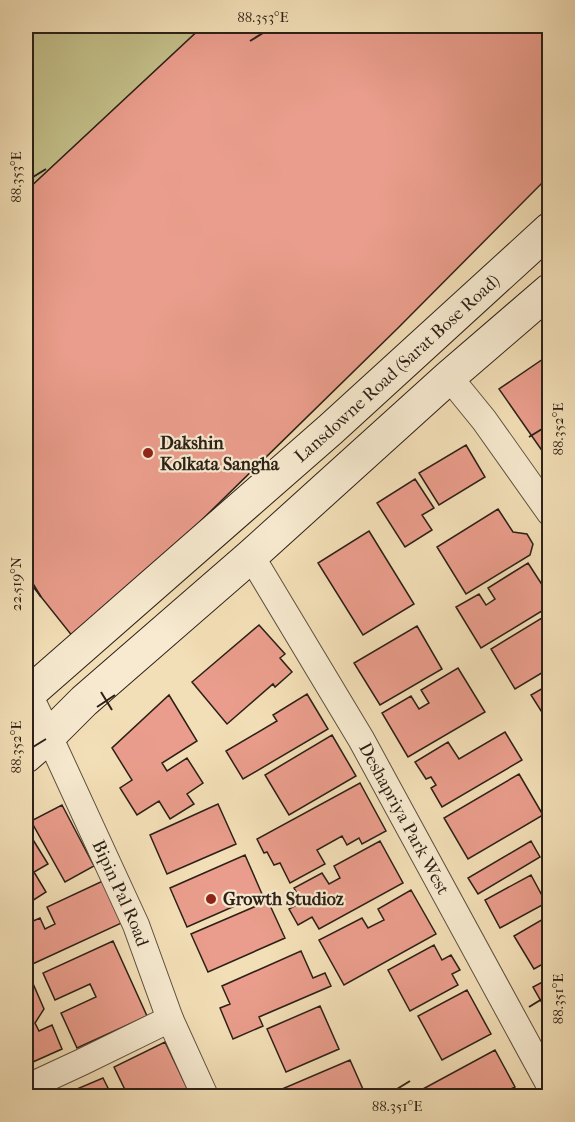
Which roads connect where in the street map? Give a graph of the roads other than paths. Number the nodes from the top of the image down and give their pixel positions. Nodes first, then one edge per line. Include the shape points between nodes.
1 (549, 229) edge
2 (549, 290) edge
3 (449, 376) junction
4 (549, 513) edge
5 (251, 555) junction
6 (27, 693) edge
7 (37, 746) edge
8 (170, 1019) junction
9 (549, 1086) edge
10 (26, 1088) edge
11 (205, 1096) edge

1 - 6 main road, Lansdowne Road (Sarat Bose Road) via 331,429
2 - 3 main road
3 - 4 street
3 - 5 main road
5 - 7 main road
5 - 9 street, Deshapriya Park West via 361,739
6 - 7 street, Bipin Pal Road
7 - 8 street, Bipin Pal Road via 136,925
8 - 10 street
8 - 11 street, Bipin Pal Road

